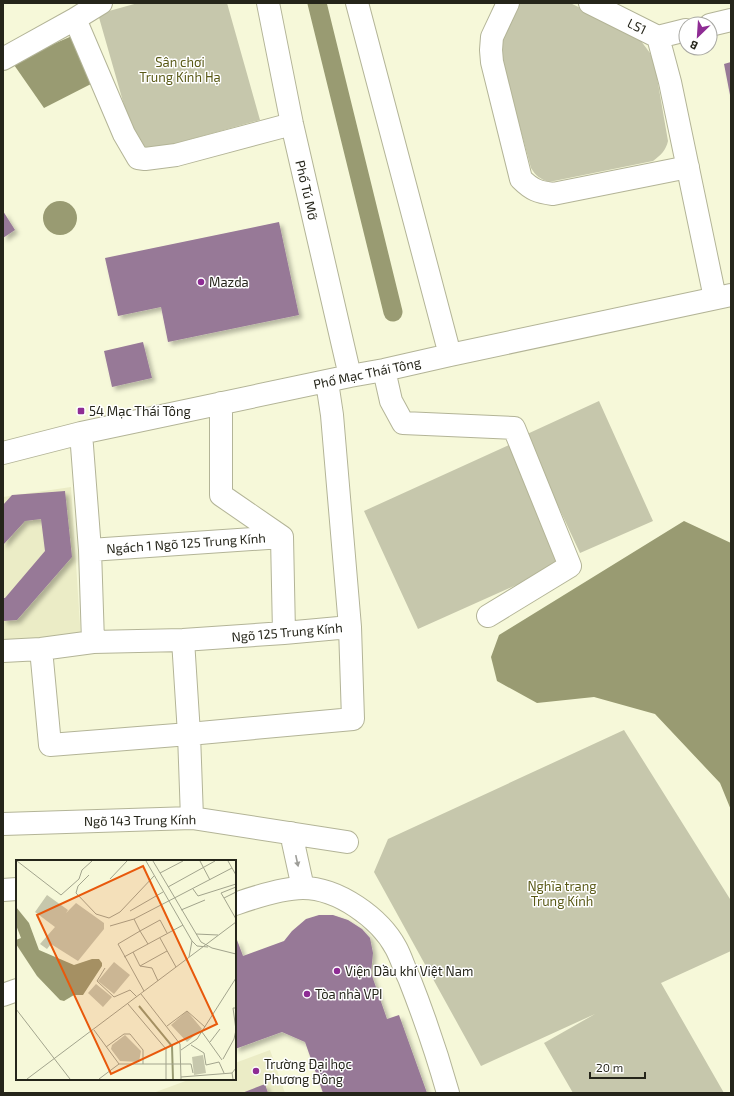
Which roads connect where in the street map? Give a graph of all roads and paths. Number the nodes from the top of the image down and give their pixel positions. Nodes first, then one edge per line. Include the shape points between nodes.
1 (101, 3) edge
2 (268, 3) edge
3 (357, 3) edge
4 (508, 3) edge
5 (590, 3) edge
6 (75, 19) junction
7 (731, 20) edge
8 (718, 23) edge
9 (678, 32) edge
10 (658, 37) junction
11 (3, 59) edge
12 (292, 124) junction
13 (688, 167) junction
14 (723, 297) edge
15 (450, 354) junction
16 (384, 370) junction
17 (350, 376) junction
18 (327, 382) junction
19 (221, 403) junction
20 (81, 433) junction
21 (3, 453) edge
22 (282, 537) junction
23 (90, 550) junction
24 (488, 616) dead end
25 (350, 627) junction
26 (284, 633) junction
27 (183, 640) junction
28 (94, 642) junction
29 (42, 649) junction
30 (3, 652) edge
31 (189, 734) junction
32 (192, 818) junction
33 (3, 824) edge
34 (291, 833) junction
35 (347, 842) dead end
36 (303, 888) junction
37 (16, 889) edge
38 (3, 890) edge
39 (236, 904) edge
40 (16, 990) edge
41 (3, 995) edge
42 (448, 1093) edge

1 - 6 street
2 - 12 street, Phố Tú Mỡ
3 - 15 street
4 - 13 street via 492,37 492,62 521,179 528,187 553,194
5 - 10 street, LS1
6 - 11 street
6 - 12 street via 124,134 138,158 176,155
7 - 8 street
9 - 10 street, LS1
10 - 13 street
12 - 17 street, Phố Tú Mỡ
13 - 14 street
14 - 15 street, Phố Mạc Thái Tông
15 - 16 street, Phố Mạc Thái Tông
16 - 17 street, Phố Mạc Thái Tông
16 - 24 street via 391,401 403,423 514,428 570,566
17 - 18 street, Phố Mạc Thái Tông
18 - 19 street, Phố Mạc Thái Tông
18 - 25 street, Ngõ 125 Trung Kính
19 - 20 street, Phố Mạc Thái Tông
19 - 22 street, Ngách 1 Ngõ 125 Trung Kính via 221,495
20 - 21 street, Phố Mạc Thái Tông
20 - 23 street, Ngách 1 Ngõ 125 Trung Kính
22 - 23 street, Ngách 1 Ngõ 125 Trung Kính
22 - 26 street, Ngách 1 Ngõ 125 Trung Kính
23 - 28 street, Ngách 1 Ngõ 125 Trung Kính
25 - 26 street, Ngõ 125 Trung Kính
25 - 31 street via 353,719
26 - 27 street, Ngõ 125 Trung Kính
27 - 28 street, Ngõ 125 Trung Kính
27 - 31 street
28 - 29 street, Ngõ 125 Trung Kính
29 - 30 street, Ngõ 125 Trung Kính
29 - 31 street via 50,745
31 - 32 street
32 - 33 street, Ngõ 143 Trung Kính
32 - 34 street, Ngõ 143 Trung Kính
34 - 35 street, Ngõ 143 Trung Kính
34 -> 36 street
36 - 39 street via 276,892
36 - 42 street via 328,892 356,906 379,924 396,947 419,1004
37 - 38 street
40 - 41 street

